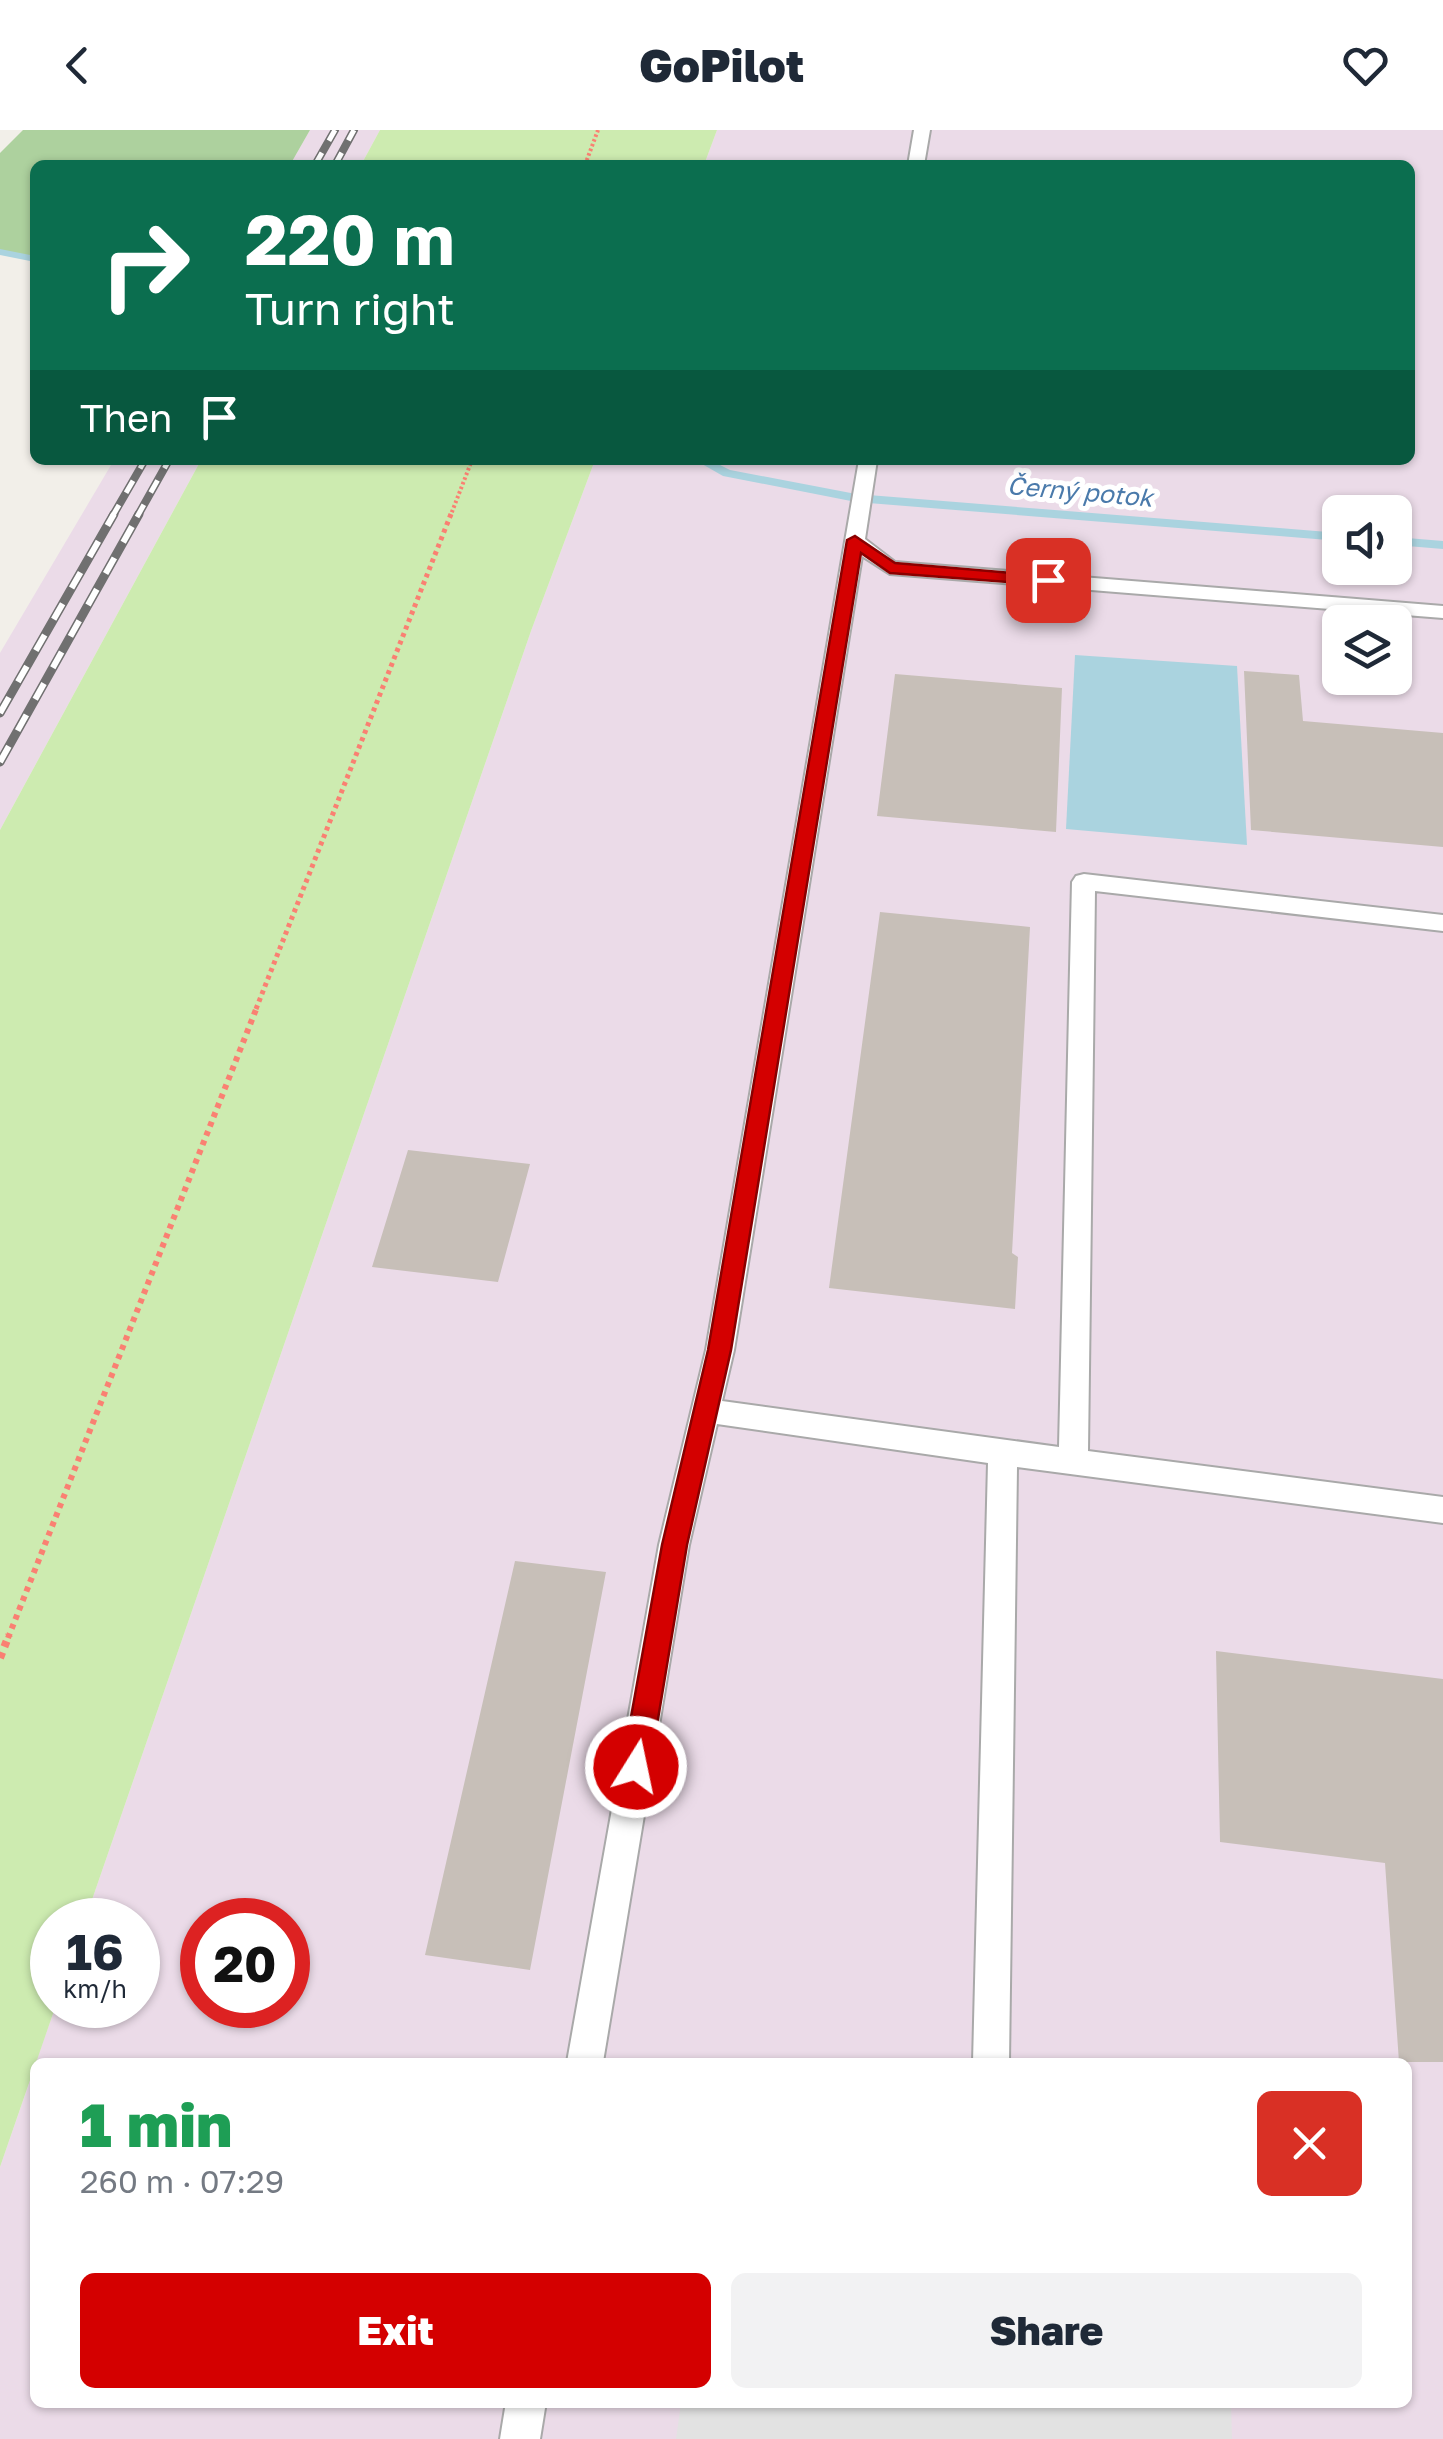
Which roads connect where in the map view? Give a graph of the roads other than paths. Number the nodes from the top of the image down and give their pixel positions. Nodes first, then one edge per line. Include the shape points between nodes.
1 (922, 130) edge
2 (917, 160) edge
3 (867, 465) edge
4 (857, 527) junction
5 (1443, 612) edge
6 (1443, 923) edge
7 (704, 1410) junction
8 (1003, 1450) junction
9 (1073, 1458) junction
10 (1443, 1510) edge
11 (586, 2058) edge
12 (991, 2058) edge
13 (525, 2408) edge
14 (520, 2439) edge

1 - 2 lane
3 - 4 lane
4 - 5 lane via 890,568
4 - 7 lane via 720,1350
6 - 9 lane via 1084,882
7 - 8 lane
7 - 11 lane via 674,1545
8 - 9 lane
8 - 12 lane
9 - 10 lane
13 - 14 lane

